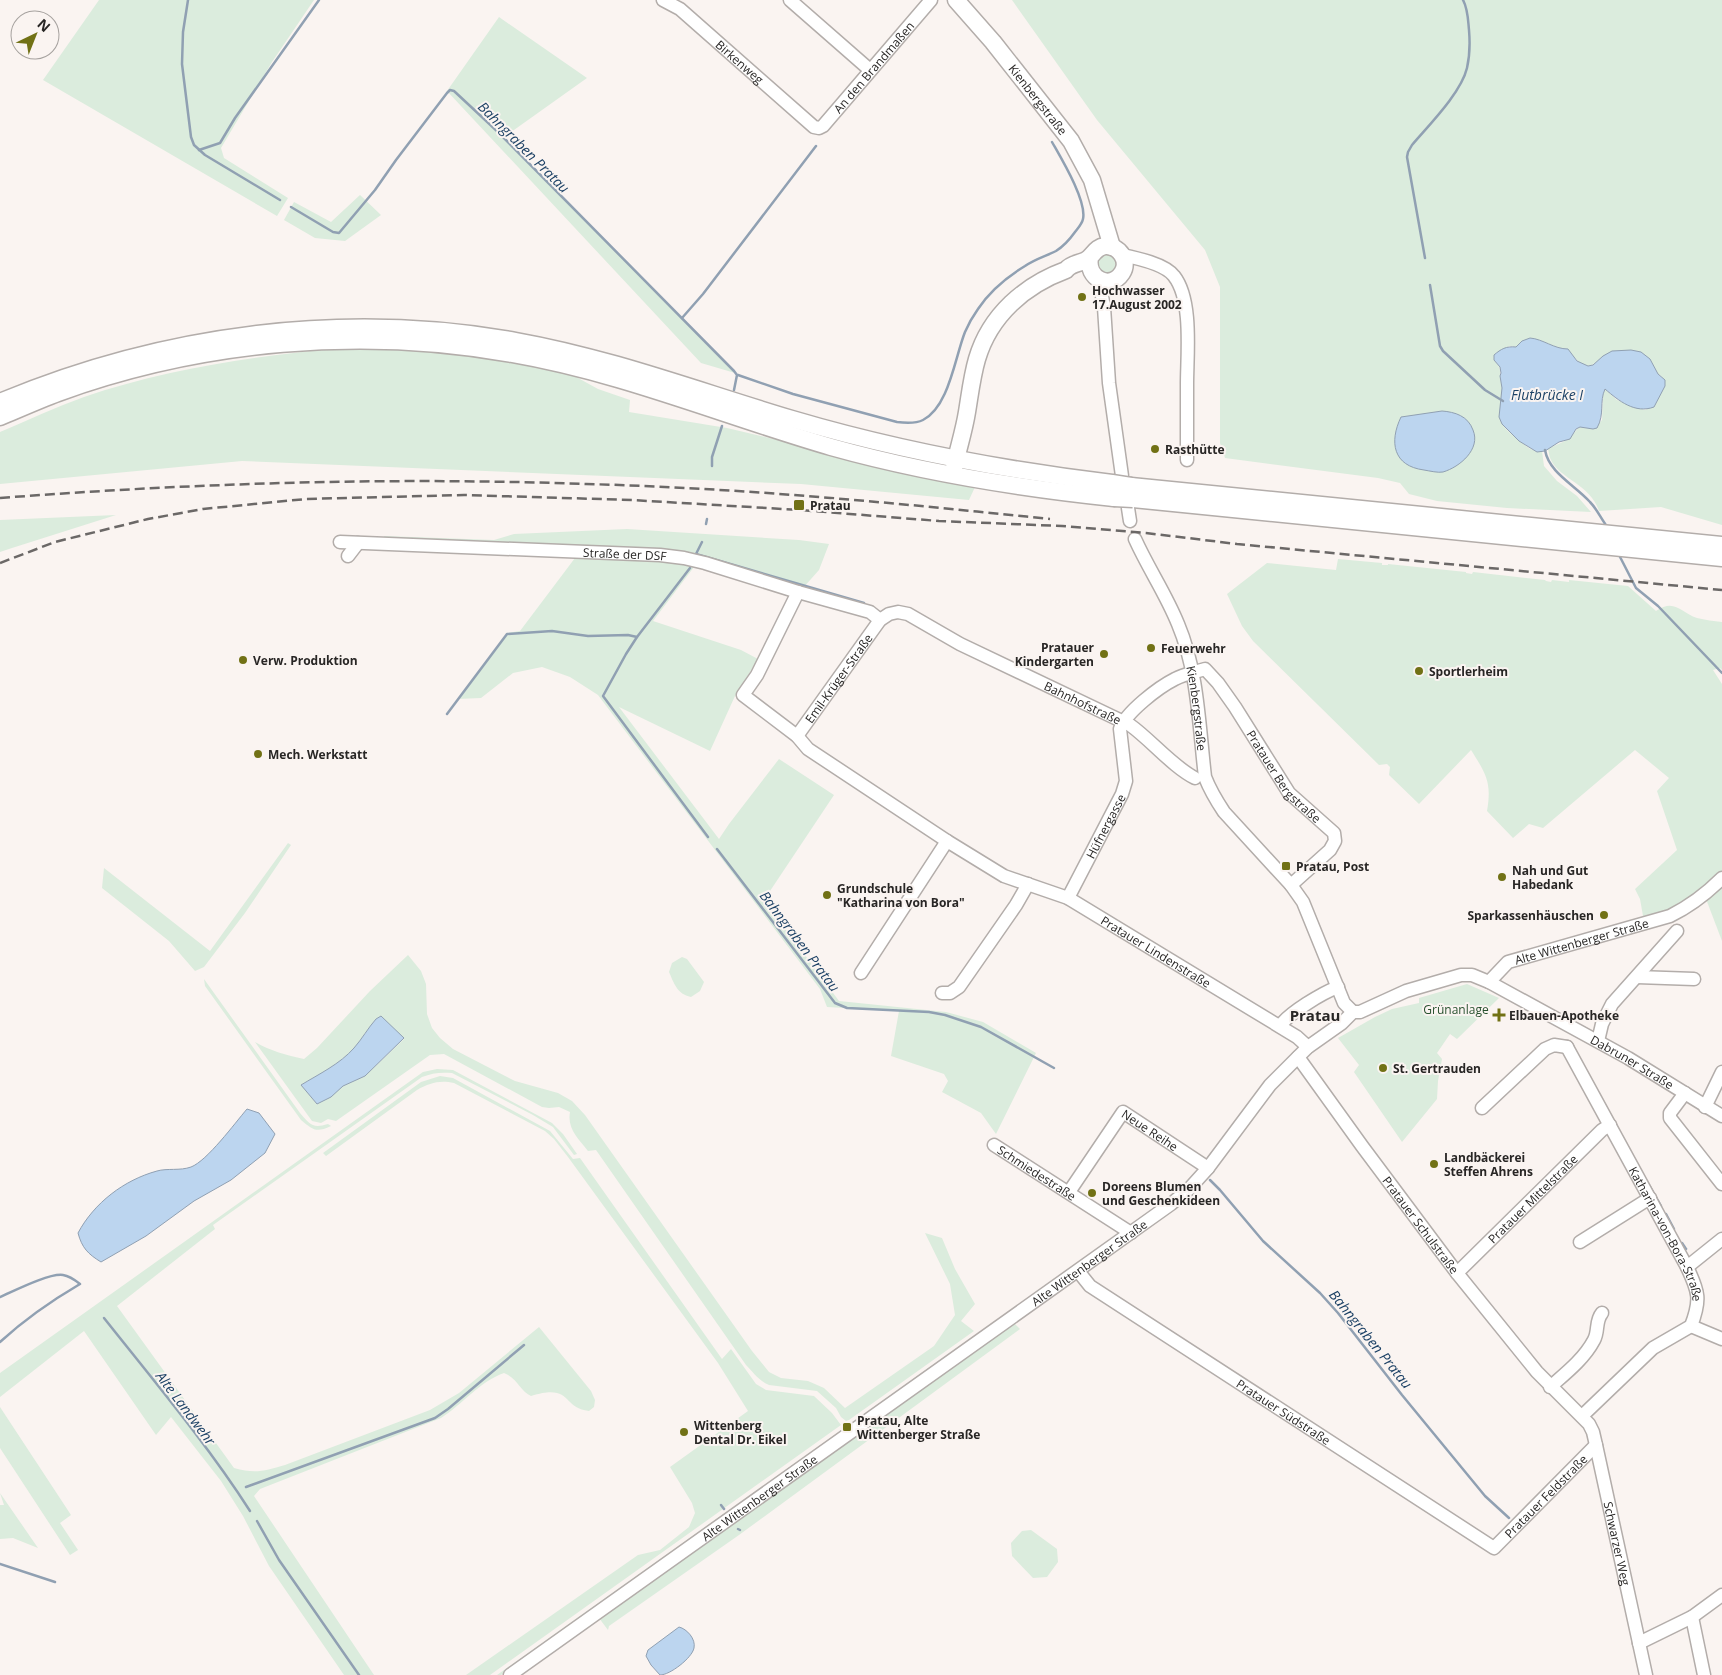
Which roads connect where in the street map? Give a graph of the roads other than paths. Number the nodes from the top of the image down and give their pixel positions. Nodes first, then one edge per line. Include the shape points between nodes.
1 (663, 0) edge
2 (790, 0) edge
3 (931, 0) edge
4 (956, 0) edge
5 (870, 70) junction
6 (814, 126) joint
7 (1107, 263) junction
8 (0, 402) edge
9 (0, 417) edge
10 (956, 459) junction
11 (1187, 460) dead end
12 (953, 476) junction
13 (1123, 492) junction
14 (1130, 521) dead end
15 (1135, 539) dead end
16 (340, 542) dead end
17 (358, 543) junction
18 (1722, 545) edge
19 (1680, 548) junction
20 (348, 556) dead end
21 (1722, 558) edge
22 (798, 592) junction
23 (880, 620) junction
24 (1192, 673) junction
25 (1123, 721) junction
26 (796, 736) junction
27 (1195, 778) dead end
28 (947, 841) junction
29 (1722, 878) edge
30 (1028, 884) junction
31 (1291, 885) junction
32 (1068, 898) junction
33 (1677, 931) dead end
34 (861, 974) dead end
35 (1637, 977) junction
36 (1694, 979) dead end
37 (1489, 982) junction
38 (1338, 987) junction
39 (942, 993) dead end
40 (1353, 1012) junction
41 (1280, 1026) junction
42 (1578, 1030) junction
43 (1598, 1041) junction
44 (1567, 1047) junction
45 (1308, 1048) junction
46 (1298, 1057) junction
47 (1722, 1072) edge
48 (1685, 1093) junction
49 (1705, 1107) junction
50 (1482, 1108) dead end
51 (1722, 1116) edge
52 (1610, 1125) junction
53 (994, 1145) dead end
54 (1208, 1168) junction
55 (1722, 1184) edge
56 (1070, 1192) junction
57 (1650, 1198) junction
58 (1132, 1233) junction
59 (1722, 1239) edge
60 (1580, 1242) dead end
61 (1687, 1267) junction
62 (1078, 1271) junction
63 (1457, 1273) junction
64 (1602, 1313) dead end
65 (1691, 1326) junction
66 (1722, 1339) edge
67 (1550, 1386) junction
68 (1582, 1416) junction
69 (1596, 1446) junction
70 (1494, 1548) joint
71 (1722, 1595) edge
72 (1692, 1617) junction
73 (1639, 1643) junction
74 (510, 1675) edge
75 (1646, 1675) edge
76 (1704, 1675) edge

1 - 6 street, Birkenweg via 680,9
2 - 5 street
3 - 5 street, An den Brandmaßen
4 - 7 main road, Kienbergstraße via 1071,141 1092,180 1101,211
5 - 6 street, An den Brandmaßen via 823,126
7 - 10 main road via 1071,272 1066,270 1042,280 1005,310 989,332 977,359
7 - 11 street via 1158,264 1175,277 1180,286 1187,344
7 - 13 street, Kienbergstraße via 1109,383
8 - 10 main road via 101,366 206,341 309,330 380,328 516,341 585,356 843,433
9 - 12 main road via 59,393 165,362 309,342 405,342 509,353 580,368 834,448
10 - 12 main road
10 - 13 main road
12 - 13 main road via 1033,488
13 - 14 street, Kienbergstraße
13 - 19 main road
15 - 24 street, Kienbergstraße via 1178,624
16 - 17 street, Straße der DSF
17 - 20 street
17 - 22 street, Straße der DSF via 660,555 705,563
18 - 19 main road
19 - 21 main road
22 - 23 street, Straße der DSF via 870,612
22 - 26 street, Pratauer Lindenstraße via 743,695
23 - 25 street, Bahnhofstraße via 898,612 908,614 960,644
23 - 26 street, Emil-Krüger-Straße
24 - 25 street via 1169,682 1132,710
24 - 31 street, Kienbergstraße via 1205,777 1214,798
24 - 31 street, Pratauer Bergstraße via 1206,669 1235,707 1289,793 1334,833 1335,841 1330,850
25 - 27 street, Bahnhofstraße
25 - 32 street, Hüfnergasse via 1120,729 1124,788
26 - 28 street, Pratauer Lindenstraße via 808,749
28 - 30 street, Pratauer Lindenstraße via 1004,876
28 - 34 street
29 - 37 street, Alte Wittenberger Straße via 1705,894 1670,916 1508,962
30 - 32 street, Pratauer Lindenstraße
30 - 39 street via 959,987 950,993
31 - 38 street via 1304,902
32 - 41 street, Pratauer Lindenstraße
33 - 35 street
35 - 36 street
35 - 43 street via 1612,1004
37 - 40 street, Alte Wittenberger Straße via 1472,975 1461,975
37 - 42 street, Dabruner Straße
38 - 40 street via 1344,1003
38 - 41 street via 1288,1016
40 - 45 street, Alte Wittenberger Straße
41 - 45 street, Pratauer Lindenstraße via 1303,1040
42 - 43 street, Dabruner Straße
42 - 44 street
43 - 48 street, Dabruner Straße
44 - 50 street via 1554,1045 1545,1049
44 - 52 street, Katharina-von-Bora-Straße
45 - 46 street, Alte Wittenberger Straße
46 - 54 street, Alte Wittenberger Straße via 1270,1085
46 - 63 street, Pratauer Schulstraße
47 - 49 street
48 - 49 street, Dabruner Straße
48 - 55 street via 1670,1113 1670,1118
49 - 51 street, Dabruner Straße
52 - 57 street, Katharina-von-Bora-Straße
52 - 63 street, Pratauer Mittelstraße via 1595,1136
53 - 56 street, Schmiedestraße
54 - 56 street, Neue Reihe via 1123,1112
54 - 58 street, Alte Wittenberger Straße via 1189,1189
56 - 58 street, Schmiedestraße
57 - 60 street
57 - 61 street, Katharina-von-Bora-Straße
58 - 62 street, Alte Wittenberger Straße
59 - 61 street
61 - 65 street, Katharina-von-Bora-Straße via 1696,1287 1698,1308
62 - 70 street, Pratauer Südstraße via 1090,1286
62 - 74 street, Alte Wittenberger Straße
63 - 67 street, Pratauer Schulstraße
64 - 67 street via 1598,1318 1595,1338 1576,1364
65 - 66 street
65 - 68 street via 1653,1348
67 - 68 street, Pratauer Schulstraße
68 - 69 street, Schwarzer Weg via 1593,1432
69 - 70 street, Pratauer Feldstraße
69 - 73 street, Schwarzer Weg
71 - 72 street
72 - 73 street
72 - 76 street
73 - 75 street, Schwarzer Weg

